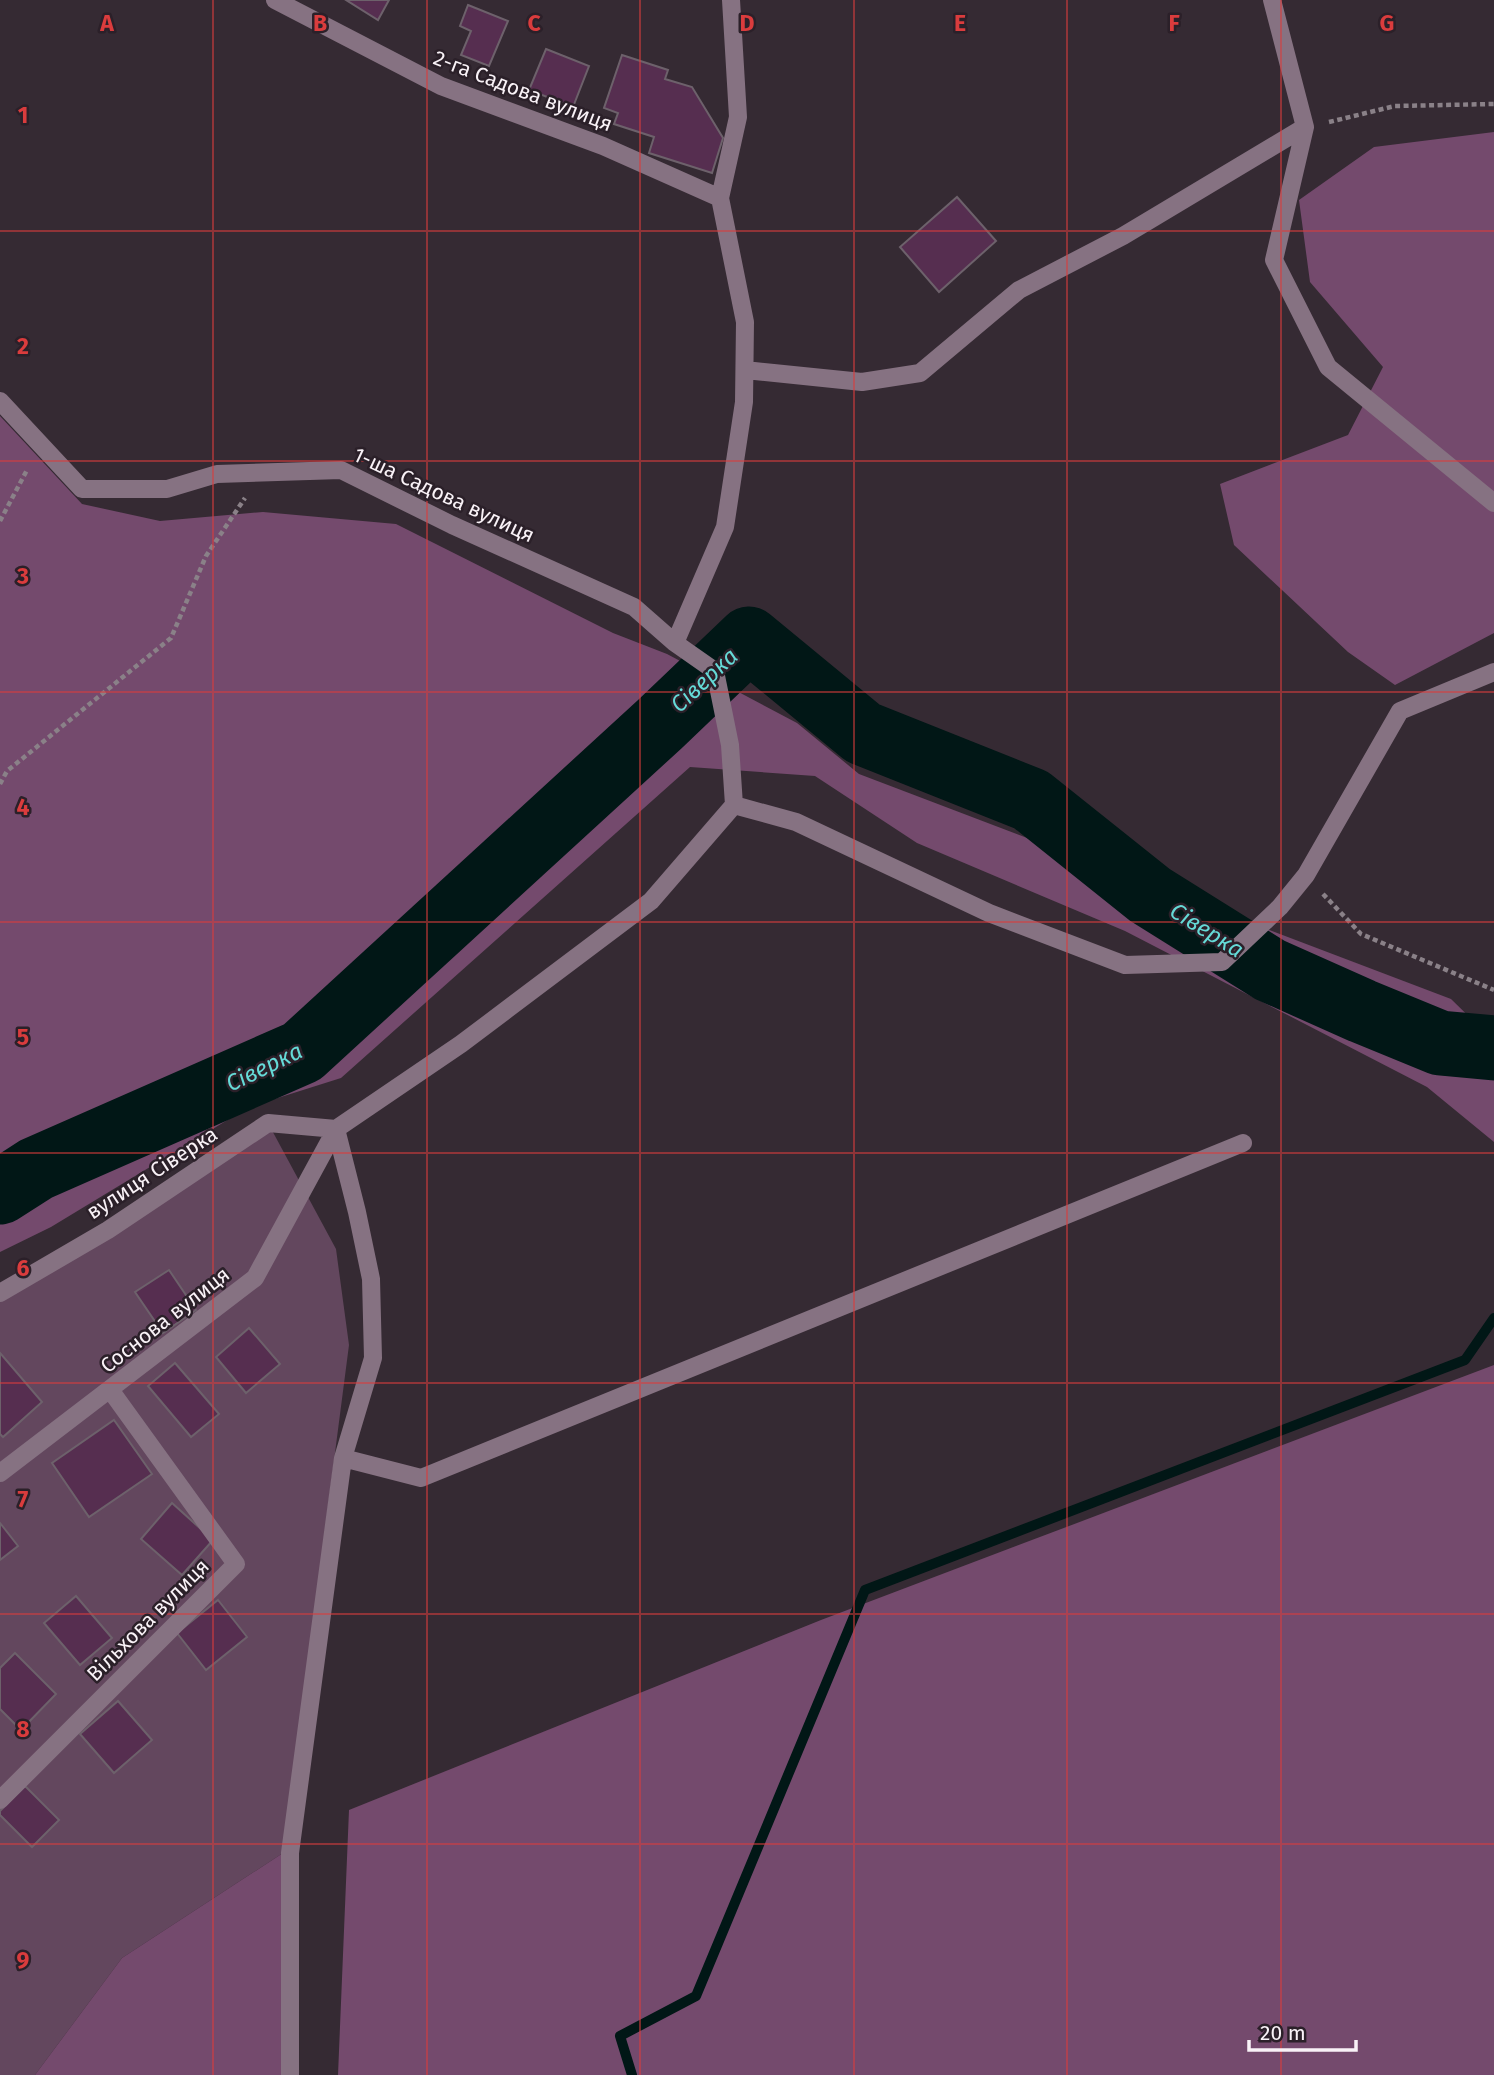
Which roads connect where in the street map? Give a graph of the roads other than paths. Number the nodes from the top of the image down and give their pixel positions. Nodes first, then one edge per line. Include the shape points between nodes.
1 (275, 0) edge
2 (731, 0) edge
3 (1273, 1) edge
4 (1305, 127) junction
5 (720, 198) junction
6 (745, 370) junction
7 (0, 401) edge
8 (1494, 503) edge
9 (675, 643) junction
10 (1494, 672) edge
11 (734, 805) junction
12 (336, 1129) junction
13 (1243, 1143) dead end
14 (0, 1293) edge
15 (111, 1391) junction
16 (342, 1458) junction
17 (0, 1474) edge
18 (0, 1801) edge
19 (290, 2075) edge

1 - 5 street, 2-га Садова вулиця via 441,86 603,146
2 - 5 street via 738,117
3 - 4 street
4 - 6 street via 1123,236 1019,290 920,373 862,382
4 - 8 street via 1275,260 1328,367
5 - 6 street via 745,322
6 - 9 street via 725,527
7 - 9 street, 1-ша Садова вулиця via 82,489 167,489 217,474 341,470 452,526 634,607
9 - 11 street, 1-ша Садова вулиця via 715,671 730,745
10 - 11 street via 1399,710 1306,875 1280,907 1222,962 1125,965 989,913 796,822
11 - 12 street via 651,901 461,1044
12 - 14 street, вулиця Сіверка via 268,1123 108,1230
12 - 15 street, Соснова вулиця via 256,1278
12 - 16 street via 371,1279 373,1358
13 - 16 street via 421,1478
15 - 17 street, Соснова вулиця
15 - 18 street, Вільхова вулиця via 236,1564
16 - 19 street via 290,1853

